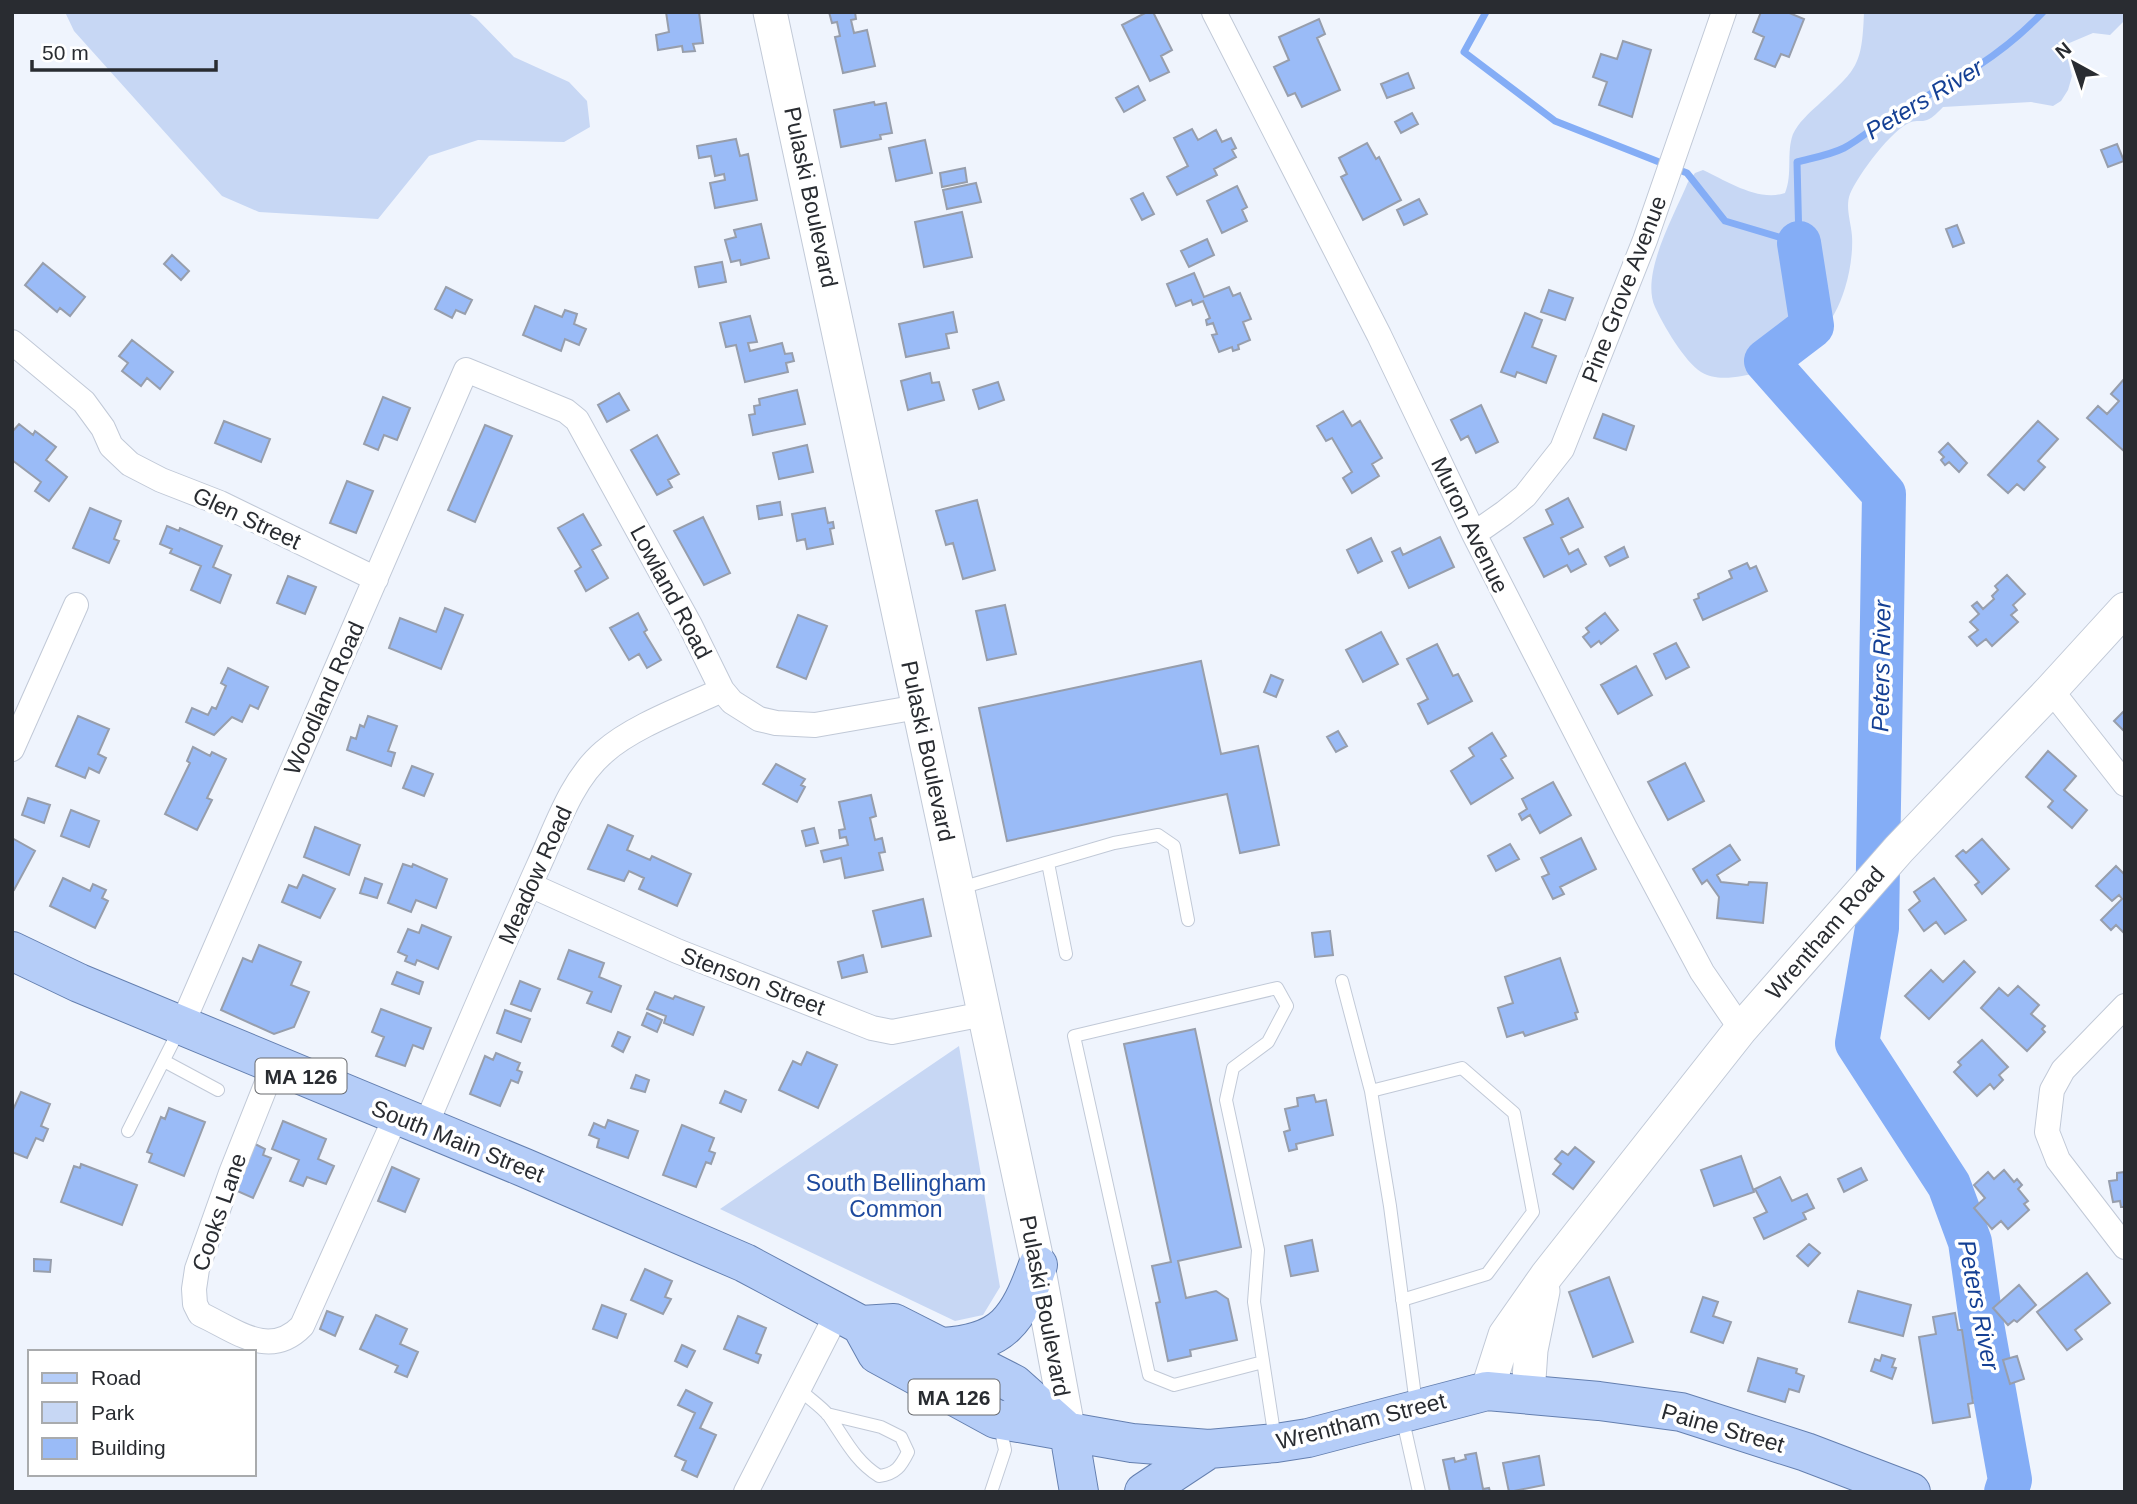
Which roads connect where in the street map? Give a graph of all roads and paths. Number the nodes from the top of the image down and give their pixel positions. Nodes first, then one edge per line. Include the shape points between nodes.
1 (770, 12) edge
2 (1214, 12) edge
3 (1724, 12) edge
4 (12, 342) edge
5 (466, 370) joint
6 (1474, 534) junction
7 (376, 579) junction
8 (76, 605) dead end
9 (2125, 609) edge
10 (722, 690) junction
11 (2051, 690) junction
12 (918, 707) junction
13 (12, 749) edge
14 (2125, 784) edge
15 (1048, 863) junction
16 (530, 885) junction
17 (957, 889) junction
18 (1188, 920) dead end
19 (1066, 954) dead end
20 (15, 962) edge
21 (1342, 981) dead end
22 (2125, 1006) edge
23 (984, 1014) junction
24 (181, 1027) junction
25 (1741, 1029) junction
26 (164, 1061) junction
27 (274, 1065) junction
28 (218, 1090) dead end
29 (1371, 1091) junction
30 (410, 1121) junction
31 (128, 1131) dead end
32 (2125, 1247) edge
33 (1038, 1265) junction
34 (1547, 1275) junction
35 (1402, 1300) junction
36 (849, 1319) junction
37 (942, 1348) junction
38 (1263, 1362) junction
39 (799, 1390) junction
40 (1486, 1391) junction
41 (1528, 1394) junction
42 (1409, 1410) junction
43 (827, 1413) junction
44 (996, 1419) junction
45 (1069, 1433) junction
46 (1276, 1443) junction
47 (1209, 1449) junction
48 (746, 1492) edge
49 (991, 1492) edge
50 (1079, 1492) edge
51 (1144, 1492) edge
52 (1419, 1492) edge
53 (1911, 1492) edge

1 - 12 main road, Pulaski Boulevard
2 - 6 street, Muron Avenue via 1379,335
3 - 6 street, Pine Grove Avenue via 1645,240 1562,449 1525,496
4 - 7 street, Glen Street via 84,402 119,456 143,472 220,503
5 - 7 street, Woodland Road
5 - 10 street, Lowland Road via 566,411 577,420
6 - 25 street, Muron Avenue via 1696,960
7 - 24 street, Woodland Road
8 - 13 street
9 - 11 main road, Wrentham Road
10 - 12 street, Lowland Road via 744,711 776,723 815,725
10 - 16 street, Meadow Road via 622,738 603,752 572,793
11 - 14 street
11 - 25 main road, Wrentham Road via 1899,849
12 - 17 main road, Pulaski Boulevard
15 - 17 lane
15 - 18 lane via 1158,835 1174,846
15 - 19 lane
16 - 23 street, Stenson Street via 677,951 872,1028 892,1032
16 - 30 street, Meadow Road
17 - 23 main road, Pulaski Boulevard
20 - 24 main road, South Main Street / MA 126 via 79,983
21 - 29 lane
22 - 32 street via 2063,1070 2052,1090 2047,1132 2059,1160
23 - 33 main road, Pulaski Boulevard
24 - 26 lane
24 - 27 main road, South Main Street / MA 126
25 - 34 main road, Wrentham Road
26 - 28 lane
26 - 31 lane
27 - 30 main road, South Main Street / MA 126
27 - 30 street, Cooks Lane via 231,1173 194,1289 200,1314 262,1342 277,1343 302,1326
29 - 35 lane
29 - 35 lane via 1462,1068 1514,1114 1533,1212 1487,1274
30 - 36 main road, South Main Street / MA 126 via 723,1253
33 - 37 main road via 1021,1306 1006,1325 982,1341
33 - 45 main road, Pulaski Boulevard
34 - 40 main road, Wrentham Road via 1505,1335
34 - 41 main road, Wrentham Road via 1536,1317
35 - 42 lane
36 - 37 main road, South Main Street / MA 126 via 894,1323
36 - 39 street
36 - 44 main road, MA 126 via 877,1354
37 - 45 main road, South Main Street / MA 126 via 1014,1384
38 - 38 lane via 1254,1302 1258,1250 1226,1100 1233,1068 1268,1042 1286,1006 1277,988 1074,1036 1149,1375 1174,1385
38 - 46 lane
39 - 43 lane
39 - 48 street
40 - 41 main road, Paine Street
40 - 42 main road, Wrentham Street
41 - 53 main road, Paine Street via 1681,1412
42 - 46 main road, Wrentham Street
42 - 52 lane
43 - 43 lane via 863,1466 880,1476 900,1468 908,1452 901,1437
44 - 45 main road, MA 126
44 - 49 lane via 1005,1450
45 - 47 main road, Wrentham Street
45 - 50 main road, Pulaski Boulevard
46 - 47 main road, Wrentham Street
47 - 51 main road

